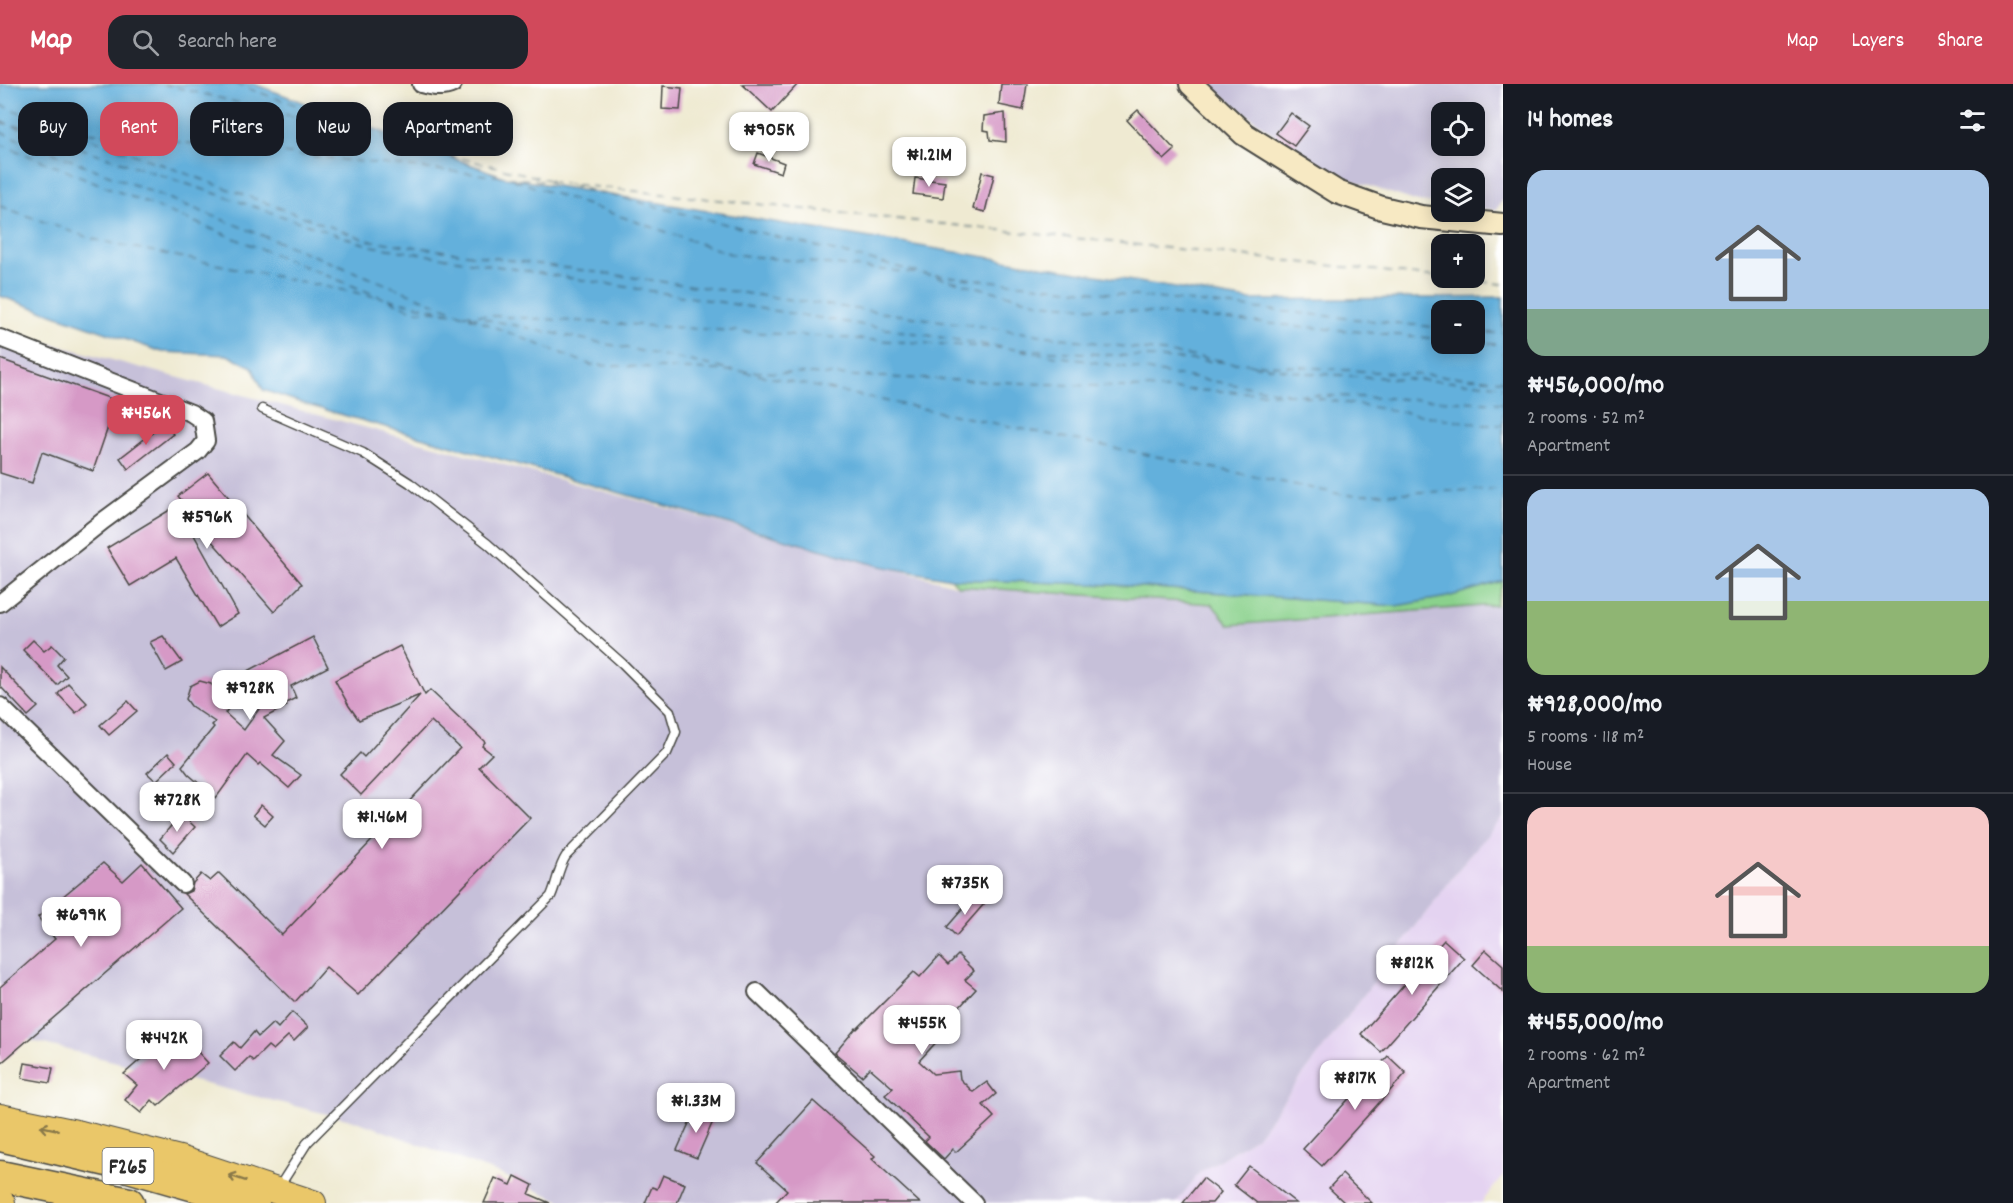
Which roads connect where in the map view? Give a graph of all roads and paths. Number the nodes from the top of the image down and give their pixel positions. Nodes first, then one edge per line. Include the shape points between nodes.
1 (421, 84) edge
2 (453, 84) edge
3 (1195, 85) edge
4 (1503, 225) edge
5 (0, 338) edge
6 (262, 409) dead end
7 (0, 603) edge
8 (0, 706) edge
9 (183, 884) dead end
10 (757, 992) dead end
11 (0, 1117) edge
12 (0, 1136) edge
13 (0, 1176) edge
14 (265, 1197) edge
15 (129, 1203) edge
16 (313, 1203) edge
17 (974, 1203) edge

1 - 2 street
3 - 4 main road via 1244,134 1337,192 1421,217
5 - 7 street via 191,413 203,421 206,441
6 - 14 lane via 363,453 410,483 488,544 623,664 670,711 676,732 667,753 566,856 551,896 307,1143
8 - 9 street
10 - 17 street
14 -> 11 main road via 180,1159
12 - 14 highway, F265
13 - 15 highway, F265
14 - 16 main road

